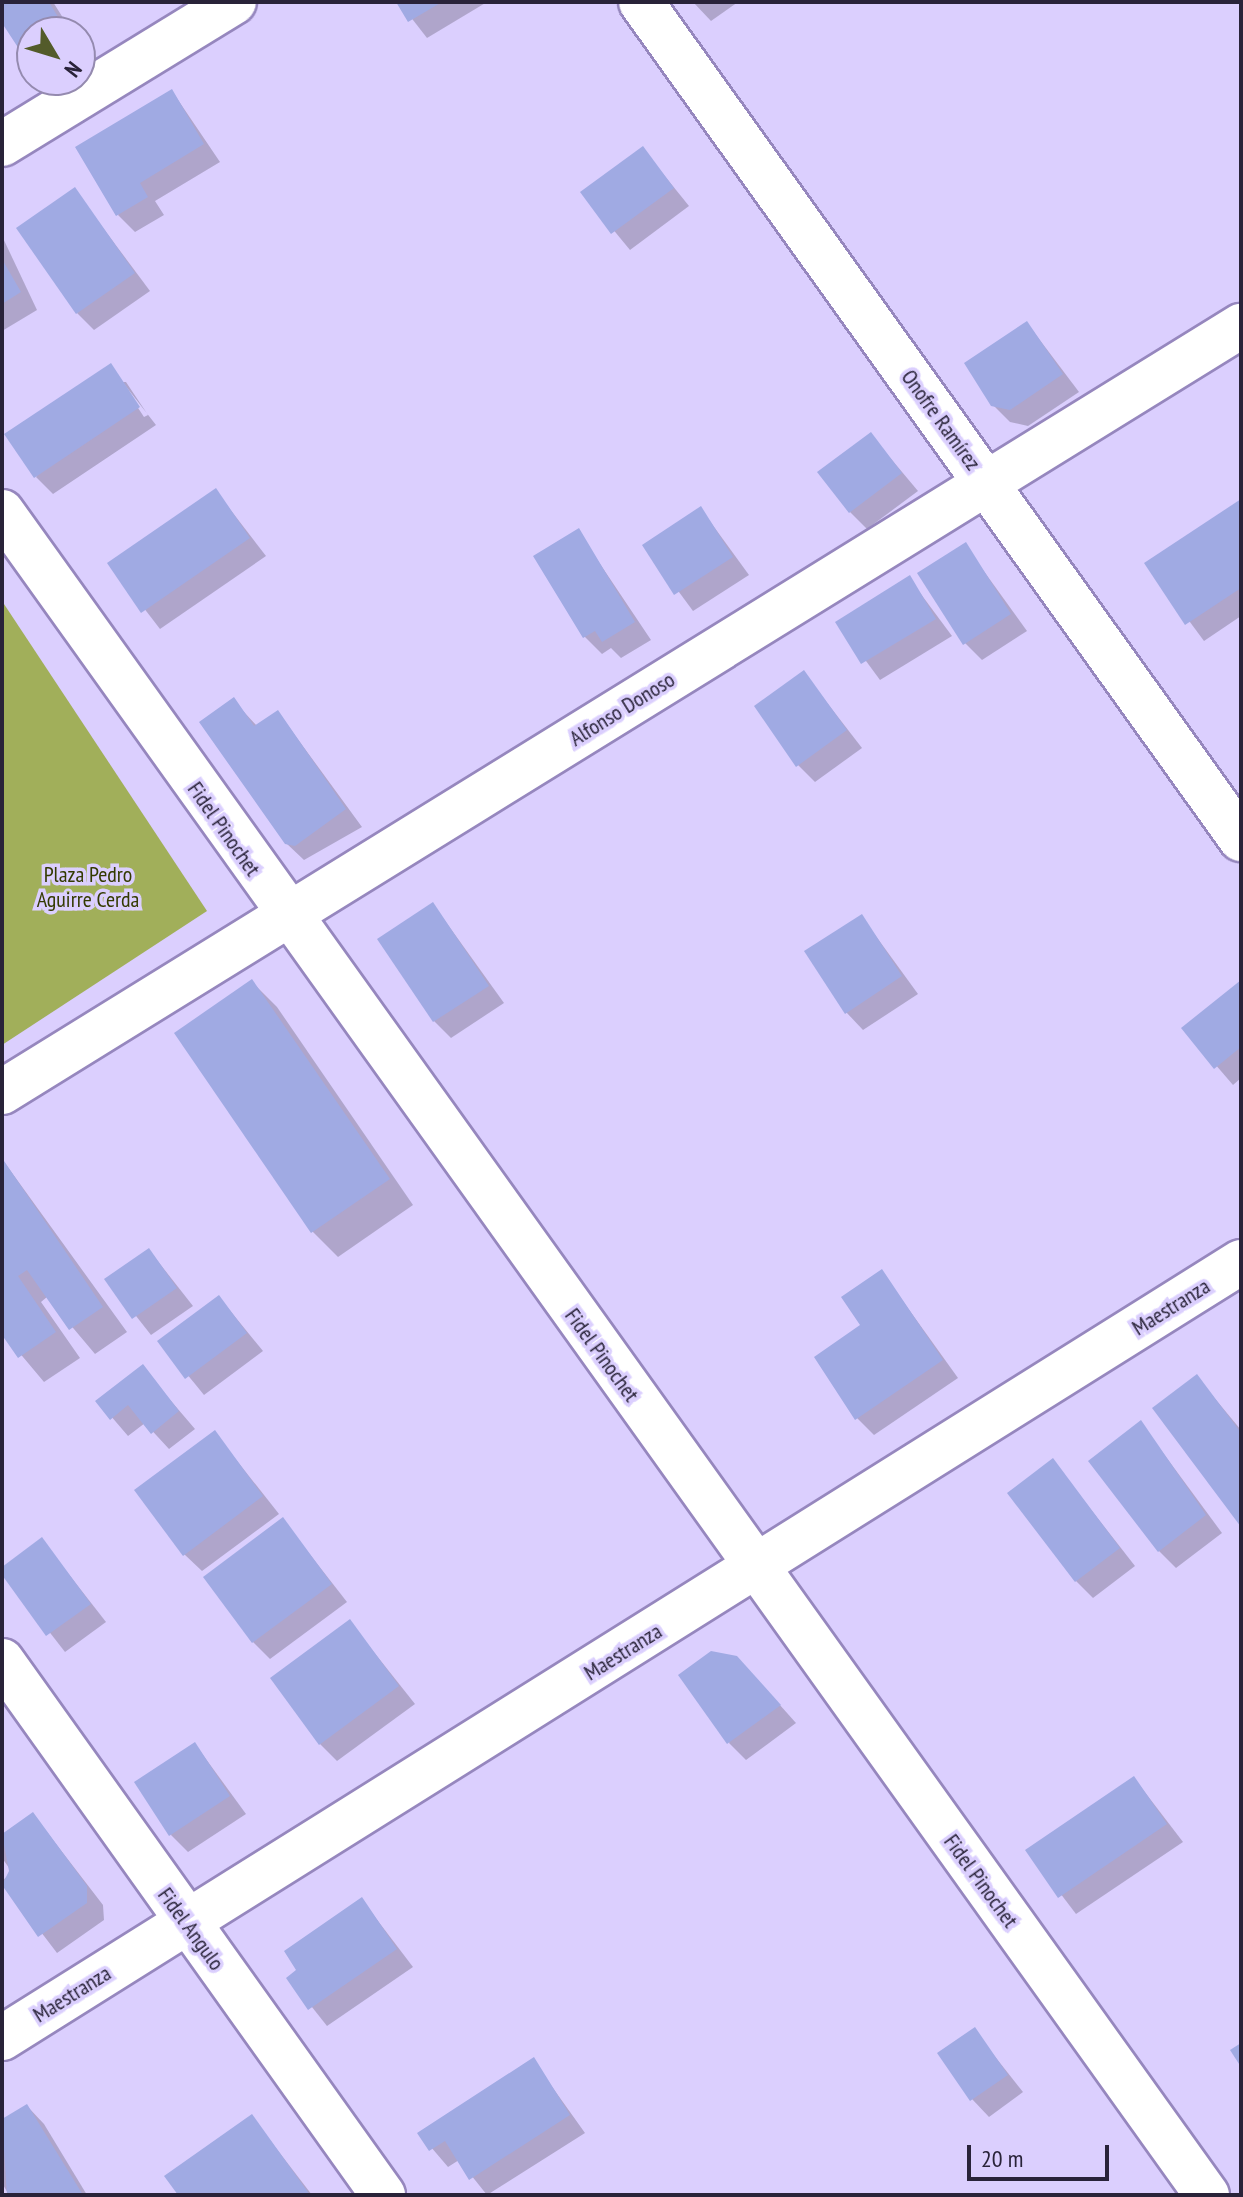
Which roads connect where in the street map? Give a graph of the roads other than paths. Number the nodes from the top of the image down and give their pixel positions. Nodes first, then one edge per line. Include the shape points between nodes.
1 (234, 2) edge
2 (641, 2) edge
3 (2, 144) edge
4 (1241, 326) edge
5 (986, 484) junction
6 (2, 512) edge
7 (1241, 839) edge
8 (285, 917) junction
9 (2, 1092) edge
10 (1241, 1262) edge
11 (756, 1569) junction
12 (2, 1661) edge
13 (187, 1924) junction
14 (2, 2038) edge
15 (383, 2195) edge
16 (1207, 2195) edge

1 - 3 street
2 - 5 street, Onofre Ramírez
4 - 5 street, Alfonso Donoso
5 - 7 street, Onofre Ramírez
5 - 8 street, Alfonso Donoso
6 - 8 street, Fidel Pinochet
8 - 9 street, Alfonso Donoso
8 - 11 street, Fidel Pinochet
10 - 11 street, Maestranza
11 - 13 street, Maestranza
11 - 16 street, Fidel Pinochet
12 - 13 street, Fidel Angulo
13 - 14 street, Maestranza
13 - 15 street, Fidel Angulo

